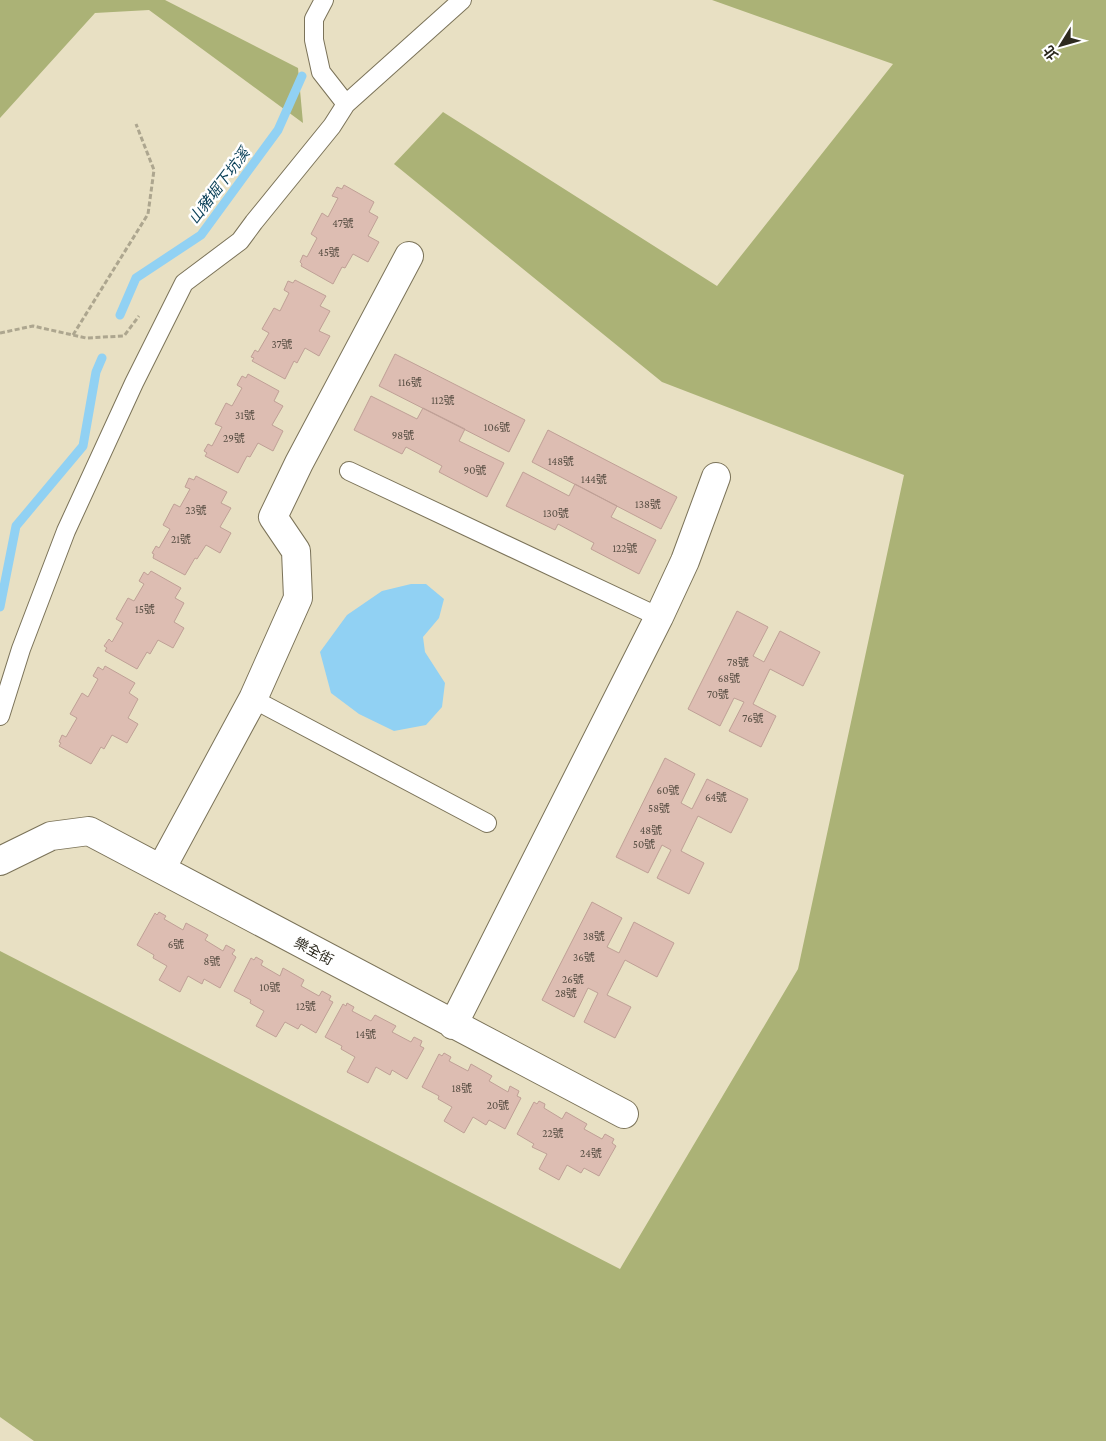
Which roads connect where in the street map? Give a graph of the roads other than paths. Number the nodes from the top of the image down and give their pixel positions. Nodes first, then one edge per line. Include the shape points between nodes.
1 (324, 0) edge
2 (462, 0) edge
3 (346, 104) junction
4 (409, 256) dead end
5 (349, 471) dead end
6 (716, 477) dead end
7 (659, 617) junction
8 (253, 699) junction
9 (0, 716) edge
10 (487, 823) dead end
11 (0, 861) edge
12 (161, 869) junction
13 (453, 1025) junction
14 (624, 1114) dead end

1 - 3 lane via 314,19 314,40 322,72
2 - 3 lane
3 - 9 lane via 240,241 184,284 66,531 21,649
4 - 8 street via 273,516 296,550 298,598
5 - 7 lane
6 - 7 street via 685,561
7 - 13 street
8 - 10 lane
8 - 12 street
11 - 12 street, 樂全街 via 51,836 89,831
12 - 13 street, 樂全街
13 - 14 street, 樂全街

